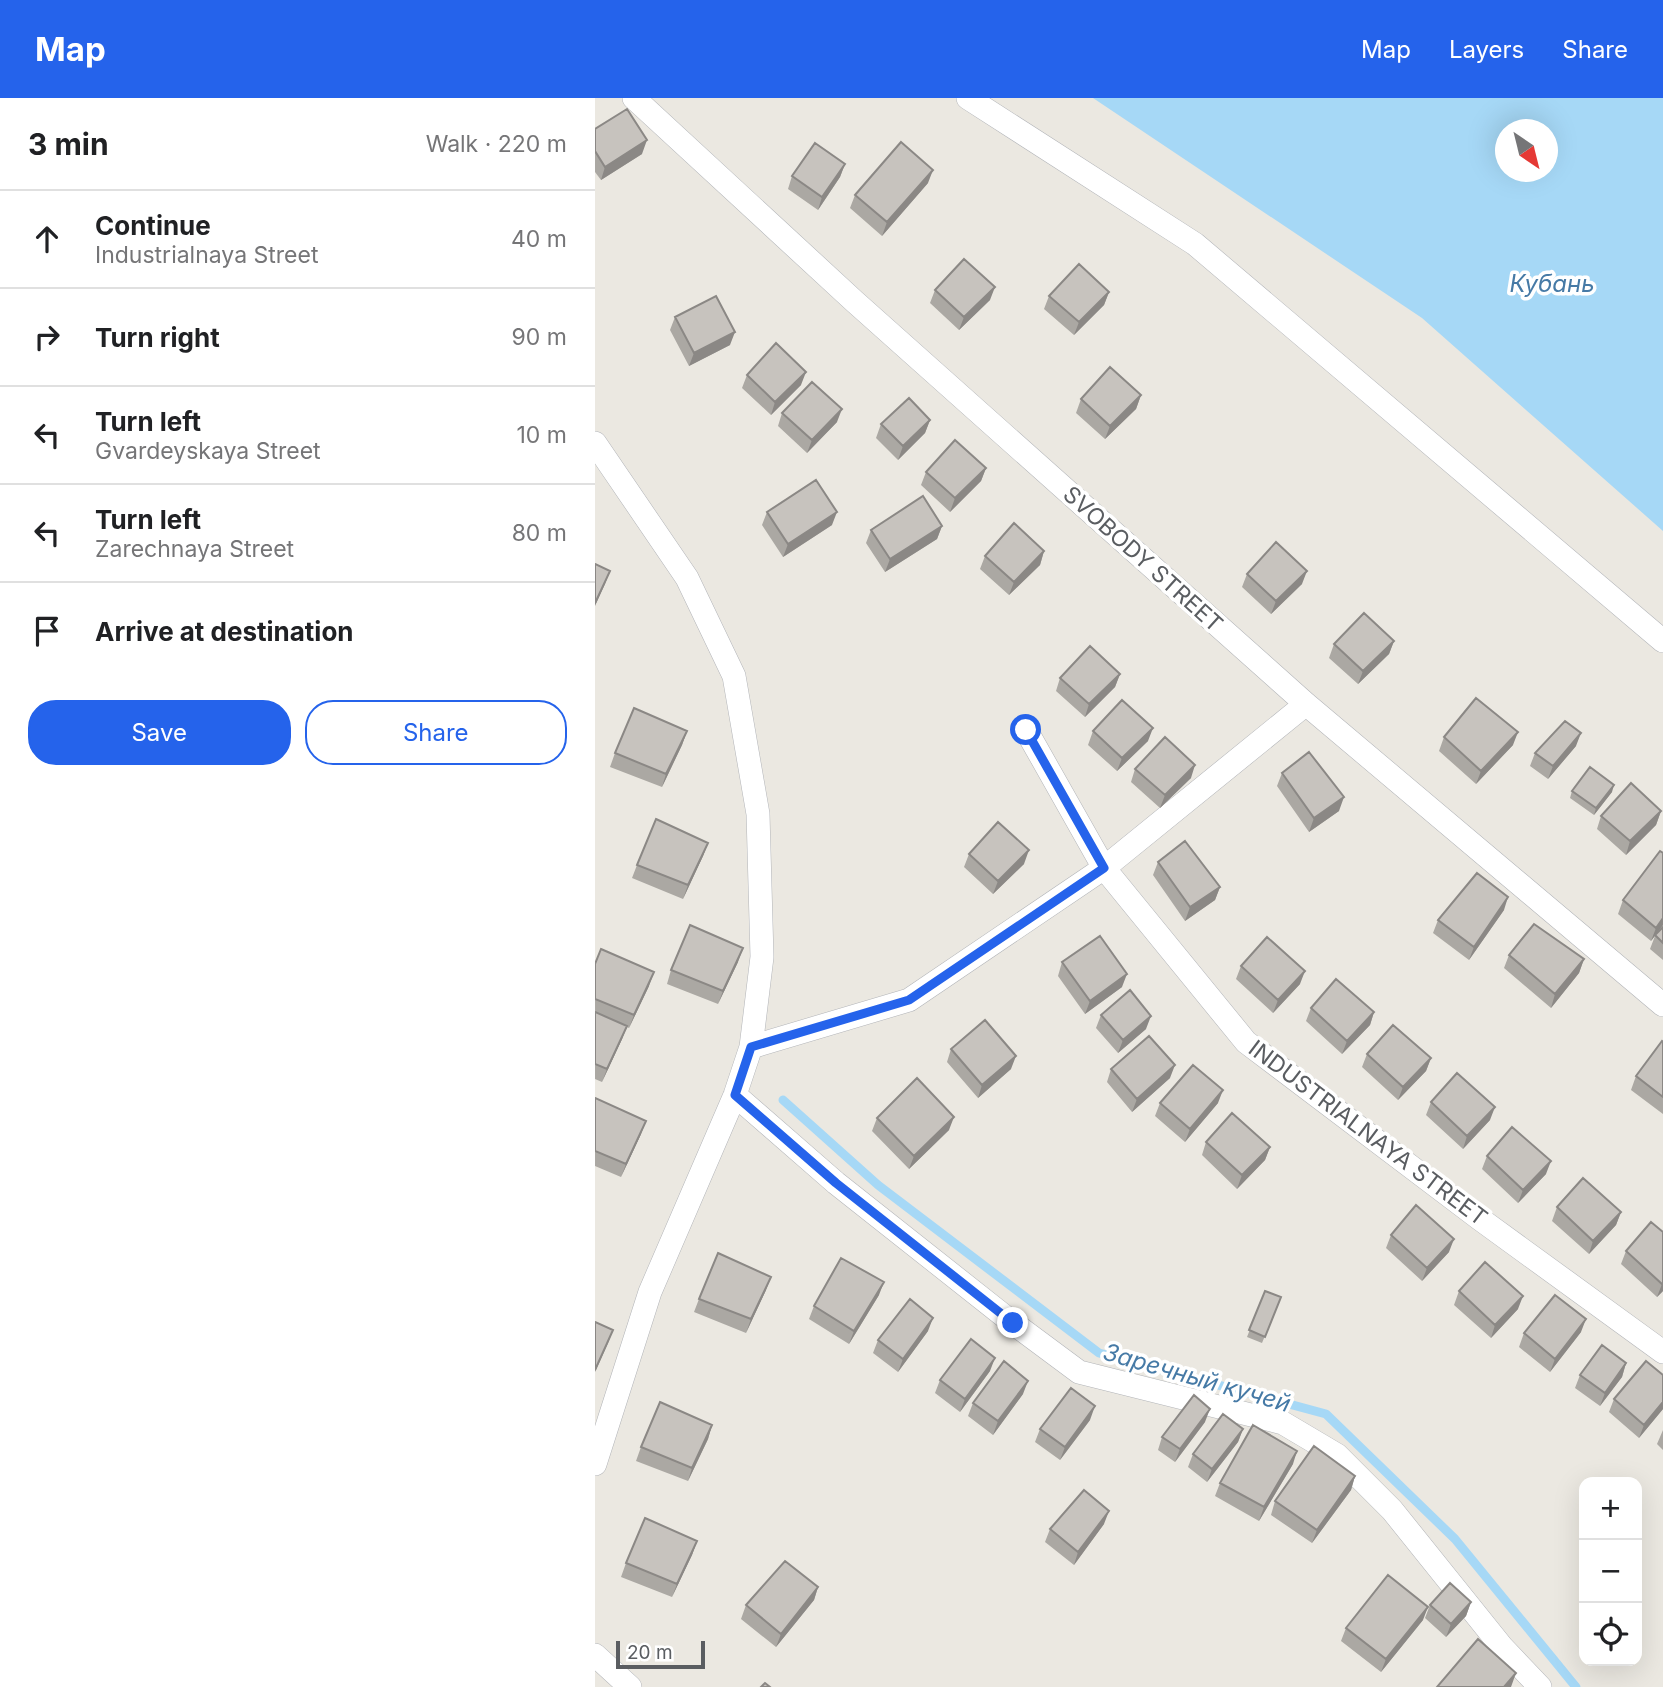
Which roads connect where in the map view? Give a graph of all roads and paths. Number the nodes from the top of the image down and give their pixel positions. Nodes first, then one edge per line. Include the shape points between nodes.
1 (634, 98) edge
2 (968, 98) edge
3 (595, 443) edge
4 (1663, 641) edge
5 (1305, 704) junction
6 (1026, 730) dead end
7 (1104, 868) junction
8 (1663, 1005) edge
9 (751, 1047) junction
10 (735, 1095) junction
11 (1663, 1352) edge
12 (595, 1464) edge
13 (595, 1655) edge
14 (630, 1687) edge
15 (1540, 1687) edge

1 - 5 street, SVOBODY STREET
2 - 4 street via 1195,244
3 - 9 street via 687,579 734,676 758,814 762,957
5 - 7 street
5 - 8 street, SVOBODY STREET
6 - 7 street, INDUSTRIALNAYA STREET
7 - 9 street via 909,1000
7 - 11 street, INDUSTRIALNAYA STREET via 1245,1042
9 - 10 street
10 - 12 street via 650,1292
10 - 15 street via 836,1183 1079,1372 1283,1423 1337,1455 1392,1510
13 - 14 street

